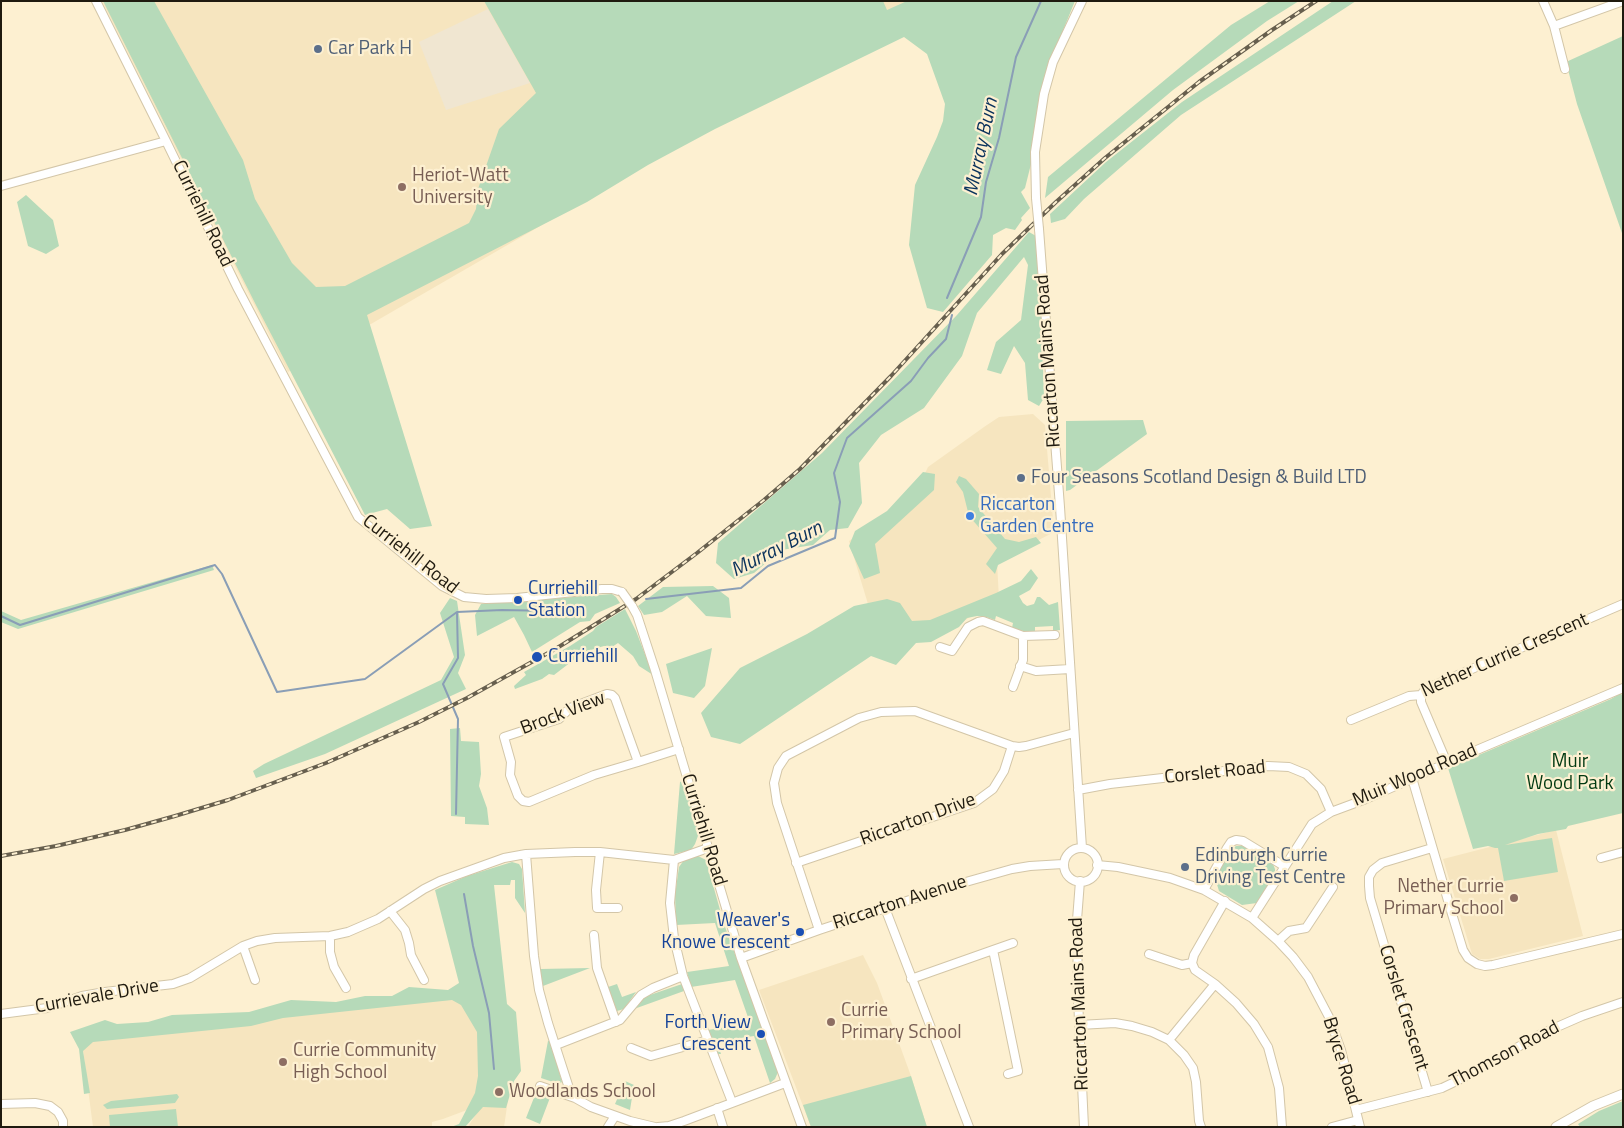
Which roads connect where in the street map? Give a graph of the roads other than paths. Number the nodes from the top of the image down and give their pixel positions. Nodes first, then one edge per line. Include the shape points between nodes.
1 (96, 1) edge
2 (1082, 1) edge
3 (1542, 1) edge
4 (1623, 1) edge
5 (1554, 26) junction
6 (1565, 70) dead end
7 (166, 141) junction
8 (1, 186) edge
9 (1623, 604) edge
10 (1055, 635) dead end
11 (1023, 636) junction
12 (940, 647) dead end
13 (1020, 666) junction
14 (1070, 669) junction
15 (1013, 687) dead end
16 (1623, 688) edge
17 (1421, 696) junction
18 (1356, 720) dead end
19 (1074, 733) junction
20 (1012, 746) junction
21 (679, 749) junction
22 (638, 762) junction
23 (1447, 763) junction
24 (1412, 778) junction
25 (1078, 790) junction
26 (1332, 812) junction
27 (708, 848) junction
28 (1082, 848) junction
29 (1432, 848) junction
30 (600, 852) junction
31 (1623, 852) edge
32 (526, 854) junction
33 (1601, 858) dead end
34 (674, 860) junction
35 (796, 862) junction
36 (1064, 864) junction
37 (1097, 865) junction
38 (1284, 866) junction
39 (1080, 881) junction
40 (1333, 888) dead end
41 (1204, 890) junction
42 (1225, 901) junction
43 (618, 908) dead end
44 (886, 908) junction
45 (390, 911) junction
46 (1252, 918) junction
47 (819, 930) junction
48 (1623, 934) edge
49 (594, 935) dead end
50 (330, 936) junction
51 (1278, 941) junction
52 (1013, 943) dead end
53 (243, 946) junction
54 (993, 950) junction
55 (1149, 954) dead end
56 (741, 958) junction
57 (1192, 963) junction
58 (683, 976) junction
59 (911, 979) junction
60 (255, 980) dead end
61 (424, 980) dead end
62 (1216, 984) junction
63 (346, 988) dead end
64 (1623, 1002) edge
65 (1, 1014) edge
66 (616, 1022) junction
67 (1079, 1025) junction
68 (708, 1040) junction
69 (1169, 1040) junction
70 (556, 1045) junction
71 (631, 1048) dead end
72 (1008, 1074) dead end
73 (785, 1083) junction
74 (540, 1086) dead end
75 (1428, 1092) junction
76 (1623, 1094) edge
77 (574, 1098) junction
78 (732, 1102) junction
79 (4, 1104) edge
80 (717, 1108) junction
81 (1356, 1110) junction
82 (615, 1116) junction
83 (1359, 1123) edge
84 (63, 1127) edge
85 (608, 1127) edge
86 (656, 1127) edge
87 (724, 1127) edge
88 (802, 1127) edge
89 (969, 1127) edge
90 (1084, 1127) edge
91 (1201, 1127) edge
92 (1282, 1127) edge
93 (1332, 1127) edge
94 (1556, 1127) edge

1 - 7 street, Curriehill Road
2 - 14 street, Riccarton Mains Road, bridge via 1052,62 1035,152
3 - 5 street
4 - 5 street
5 - 6 street
7 - 8 street
7 - 21 street, Curriehill Road, bridge via 238,290 358,517 442,586 464,597 517,598 602,589 622,592 637,615
9 - 17 street, Nether Currie Crescent via 1430,687
10 - 11 street
11 - 12 street via 978,622 968,627 952,651
11 - 13 street
13 - 14 street via 1036,671
13 - 15 street
14 - 19 street, Riccarton Mains Road
16 - 23 street, Muir Wood Road
17 - 18 street, Nether Currie Crescent via 1409,696
17 - 23 street
19 - 20 street via 1026,746
19 - 25 street, Riccarton Mains Road
20 - 35 street, Riccarton Drive via 1004,771 993,789 974,803
20 - 35 street via 915,711 900,710 859,718 786,756 774,783
21 - 22 street
21 - 27 street, Curriehill Road
22 - 22 street, Brock View via 594,775 529,802 523,801 510,775 511,762 504,736 558,718 570,708 607,694 615,698
23 - 24 street, Muir Wood Road
24 - 26 street, Muir Wood Road
24 - 29 street
25 - 26 street, Corslet Road via 1258,767 1288,767 1306,774 1321,790
25 - 28 street, Riccarton Mains Road
26 - 38 street, Muir Wood Road via 1312,824
27 - 34 street
27 - 56 street, Curriehill Road
28 - 36 street via 1072,850
28 - 37 street via 1095,856
29 - 48 street via 1463,950 1477,964 1493,965
29 - 75 street, Corslet Crescent via 1382,863 1373,870 1368,886
30 - 32 street
30 - 34 street
30 - 43 street via 597,908
31 - 33 street
32 - 45 street, Currievale Drive via 504,858 440,881
32 - 70 street via 535,967
34 - 58 street via 670,903
35 - 47 street
36 - 39 street via 1066,874
36 - 44 street, Riccarton Avenue via 1012,869 955,884
37 - 39 street via 1090,879
37 - 41 street, Bryce Road via 1170,878
38 - 41 street via 1236,840 1226,848
38 - 46 street, Muir Wood Road
39 - 67 street, Riccarton Mains Road via 1077,920
40 - 51 street via 1306,928 1289,931
41 - 42 street, Bryce Road
42 - 46 street, Bryce Road
42 - 57 street
44 - 47 street, Riccarton Avenue
44 - 59 street
45 - 50 street, Currievale Drive via 364,927
45 - 61 street via 405,930 411,955
46 - 51 street, Bryce Road
47 - 56 street, Riccarton Avenue
49 - 66 street via 598,968
50 - 53 street, Currievale Drive via 275,938
50 - 63 street via 334,967
51 - 81 street, Bryce Road via 1308,977 1330,1017
52 - 54 street
53 - 60 street
53 - 65 street, Currievale Drive via 190,978 173,984 104,992 47,1008
54 - 59 street
54 - 72 street via 1018,1072
55 - 57 street via 1182,965
56 - 73 street, Curriehill Road
57 - 62 street via 1195,970
58 - 66 street via 641,995
58 - 68 street
59 - 89 street
62 - 69 street
62 - 92 street via 1254,1024 1268,1047 1279,1088
64 - 75 street, Thomson Road via 1541,1034 1454,1082
66 - 70 street
67 - 69 street via 1115,1023 1152,1032
67 - 90 street, Riccarton Mains Road
68 - 71 street via 651,1056
68 - 78 street
69 - 91 street via 1193,1068
70 - 77 street
73 - 78 street
73 - 88 street, Curriehill Road
74 - 77 street
75 - 81 street, Thomson Road
76 - 94 main road
77 - 82 street
78 - 80 street
79 - 84 street via 50,1106 58,1112
80 - 86 street via 669,1126
80 - 87 street
81 - 83 street, Bryce Road
82 - 85 street
82 - 86 street
83 - 93 street

